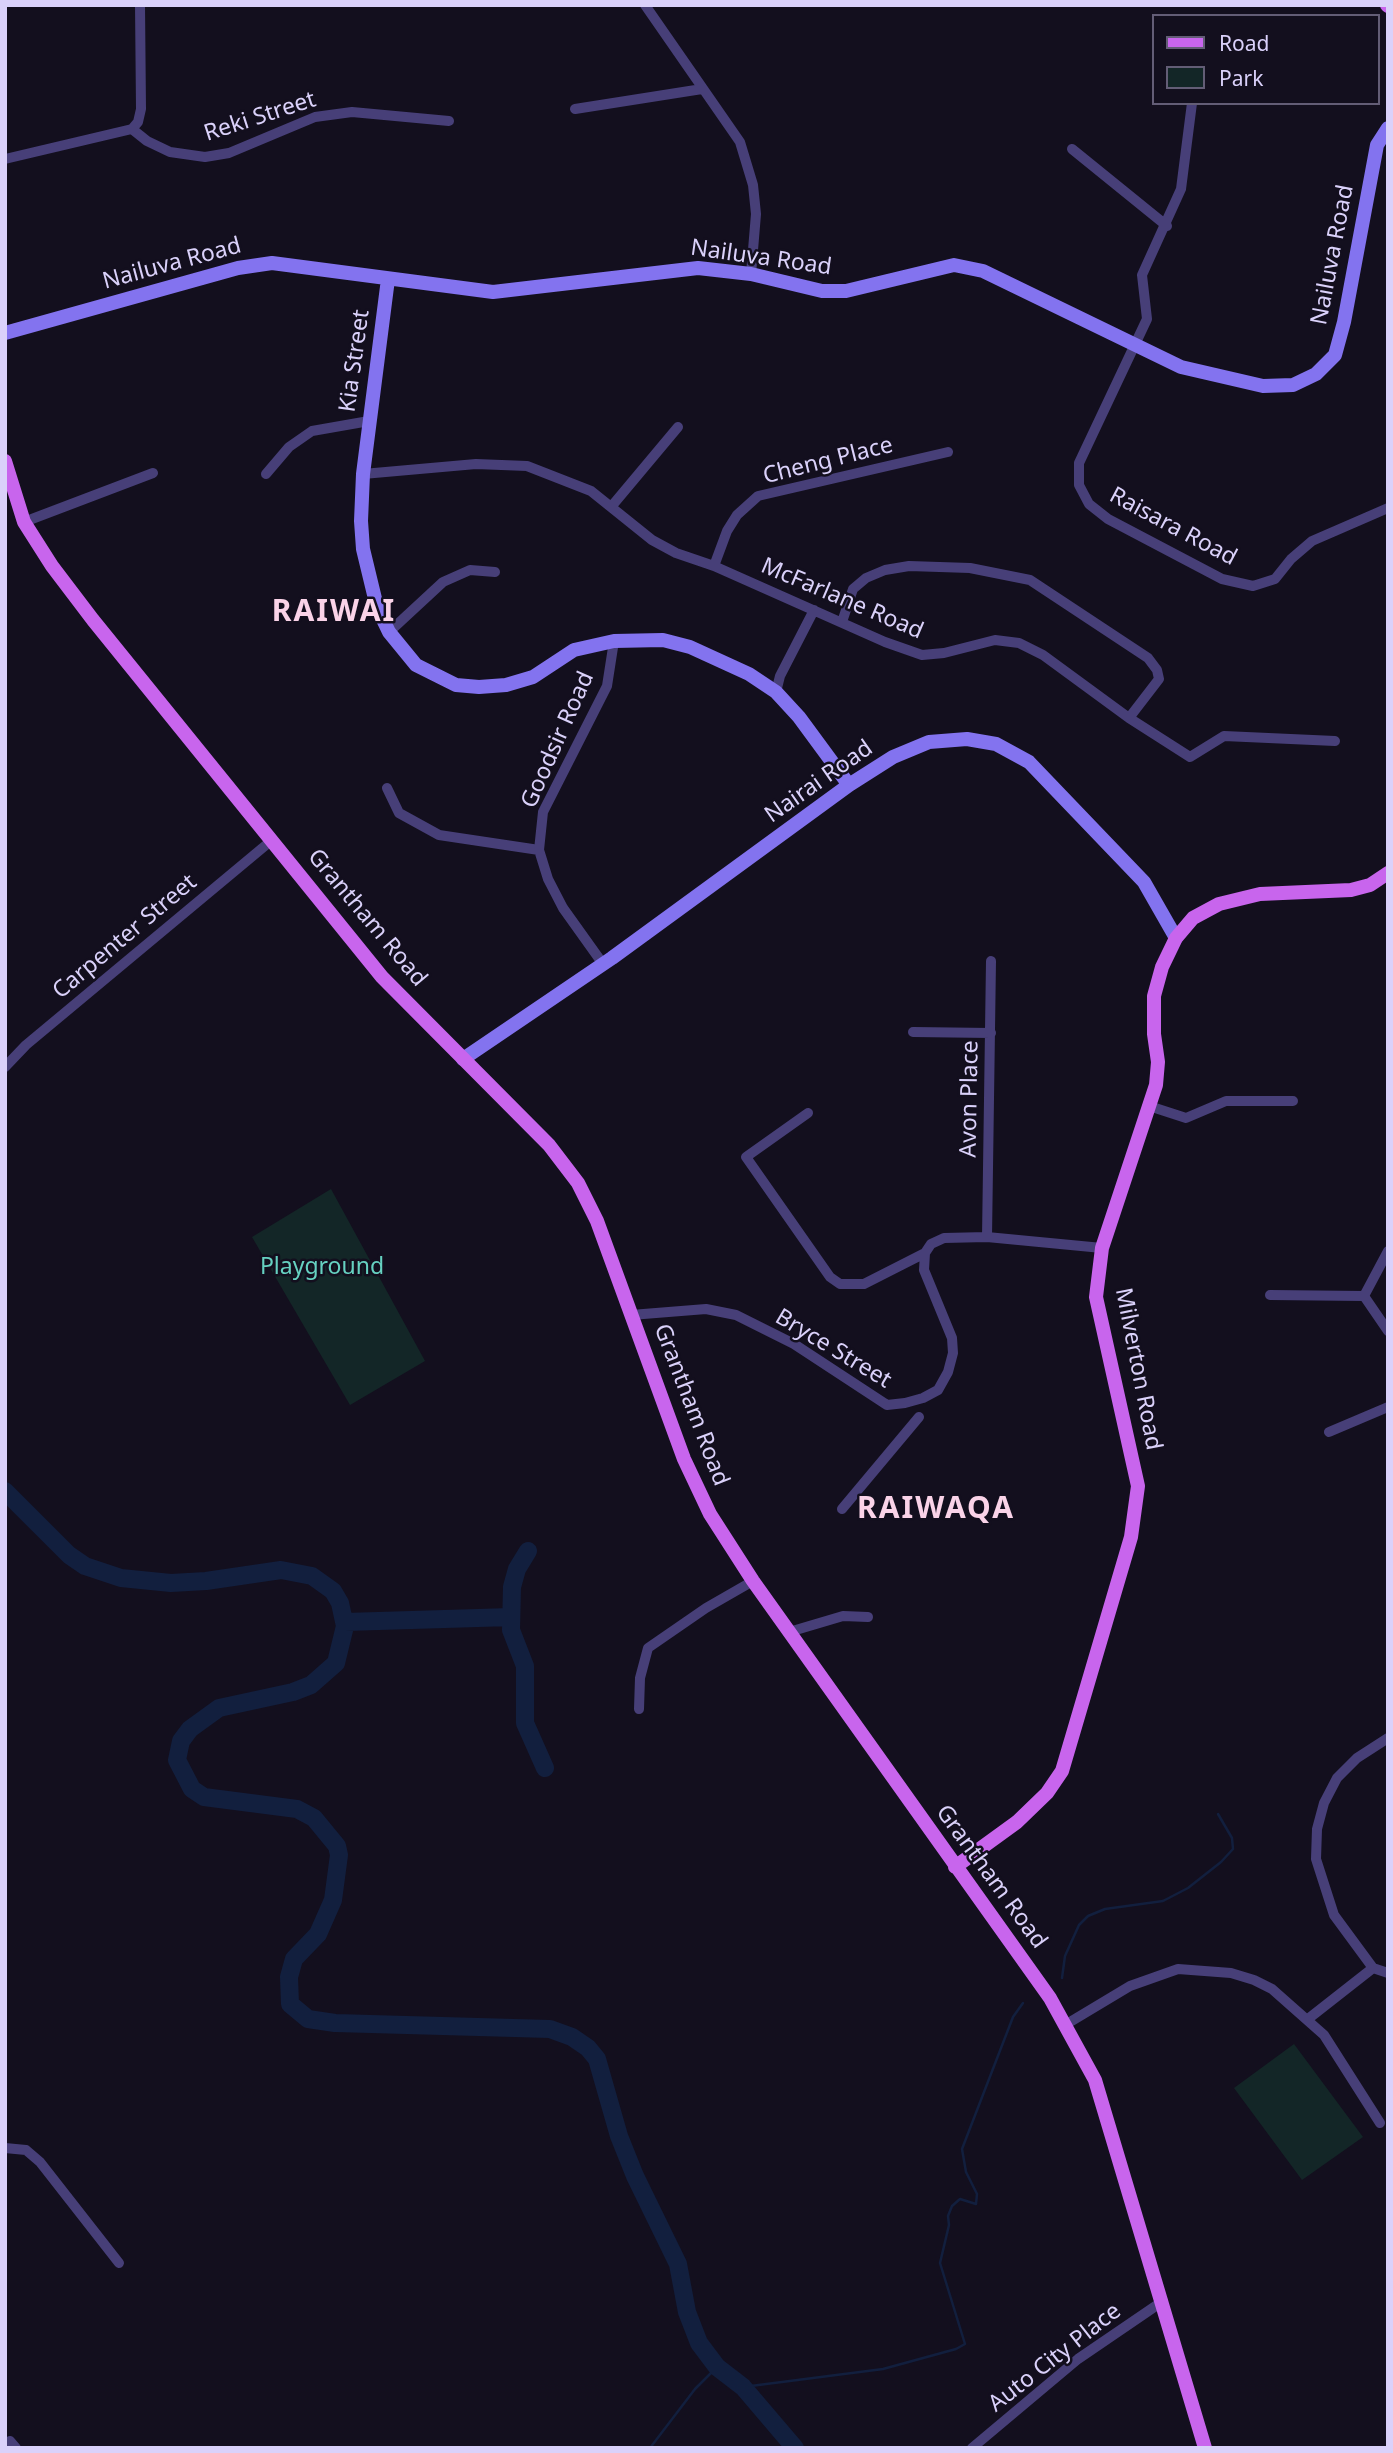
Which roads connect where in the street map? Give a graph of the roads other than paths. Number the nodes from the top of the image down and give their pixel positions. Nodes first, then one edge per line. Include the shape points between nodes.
1 (140, 5) edge
2 (645, 5) edge
3 (702, 89) junction
4 (1192, 105) edge
5 (575, 109) dead end
6 (449, 121) dead end
7 (1388, 128) edge
8 (132, 129) junction
9 (1072, 149) dead end
10 (5, 159) edge
11 (1167, 226) junction
12 (751, 274) junction
13 (388, 279) junction
14 (5, 333) edge
15 (1133, 346) junction
16 (369, 421) junction
17 (678, 426) dead end
18 (948, 452) dead end
19 (5, 461) edge
20 (153, 473) dead end
21 (266, 474) dead end
22 (363, 474) junction
23 (611, 507) junction
24 (1388, 508) edge
25 (24, 522) junction
26 (714, 566) junction
27 (495, 572) dead end
28 (814, 610) junction
29 (842, 622) junction
30 (389, 632) junction
31 (614, 641) junction
32 (776, 692) junction
33 (1129, 718) junction
34 (1335, 741) dead end
35 (849, 785) junction
36 (387, 788) dead end
37 (272, 840) junction
38 (539, 850) junction
39 (1388, 873) edge
40 (1176, 938) junction
41 (991, 961) dead end
42 (603, 964) junction
43 (913, 1032) dead end
44 (991, 1033) junction
45 (463, 1059) junction
46 (5, 1066) edge
47 (1293, 1101) dead end
48 (1149, 1106) junction
49 (808, 1112) dead end
50 (987, 1237) junction
51 (1102, 1248) junction
52 (1388, 1251) edge
53 (925, 1253) junction
54 (1270, 1295) dead end
55 (1364, 1296) junction
56 (631, 1315) junction
57 (1388, 1331) edge
58 (1388, 1407) edge
59 (919, 1418) dead end
60 (1329, 1432) dead end
61 (842, 1509) dead end
62 (753, 1581) junction
63 (868, 1617) dead end
64 (789, 1632) junction
65 (639, 1709) dead end
66 (1388, 1738) edge
67 (955, 1867) junction
68 (1373, 1968) junction
69 (1388, 1973) edge
70 (1308, 2019) junction
71 (1065, 2025) junction
72 (1380, 2123) dead end
73 (5, 2148) edge
74 (119, 2263) dead end
75 (1163, 2301) junction
76 (972, 2448) edge
77 (1205, 2448) edge

1 - 8 street via 141,109
2 - 3 street
3 - 5 street
3 - 12 street via 725,117 749,166 756,214
4 - 11 street, Raisara Road via 1181,189
6 - 8 street, Reki Street via 352,112 315,117 229,153 205,157 170,152
7 - 15 street, Nailuva Road via 1377,145 1335,355 1316,374 1293,384 1263,386 1181,367
8 - 10 street
9 - 11 street
11 - 15 street, Raisara Road via 1142,275 1147,318
12 - 13 street, Nailuva Road via 698,268 493,292
12 - 15 street, Nailuva Road via 846,291 954,265 983,271
13 - 14 street, Nailuva Road via 272,263 238,268
13 - 16 street, Kia Street
15 - 24 street, Raisara Road via 1080,463 1079,485 1089,504 1108,519 1222,579 1253,586 1275,579 1312,541
16 - 21 street via 312,431 289,447
16 - 22 street, Kia Street
17 - 23 street
18 - 26 street, Cheng Place via 758,496 737,514
19 - 25 main road, Grantham Road
20 - 25 street
22 - 23 street, McFarlane Road via 476,464 527,466 591,491
22 - 30 street, Kia Street via 363,549 377,607
23 - 26 street, McFarlane Road via 652,540
25 - 37 main road, Grantham Road via 60,577
26 - 28 street, McFarlane Road
27 - 30 street via 470,570 443,582
28 - 29 street, McFarlane Road
28 - 32 street
29 - 33 street, McFarlane Road via 922,654 995,640 1019,643 1043,655
29 - 33 street via 853,589 885,570 970,568 1030,580 1148,658 1157,670 1159,679
30 - 31 street, Kia Street via 416,664 456,685 479,687 533,677 573,650
31 - 32 street, Kia Street via 663,640 690,647
31 - 38 street, Goodsir Road via 607,686 544,812
32 - 35 street, Kia Street
33 - 34 street, McFarlane Road via 1190,757 1224,736
35 - 40 street, Nairai Road via 893,757 929,742 967,739 996,744 1029,762 1102,835 1144,882
35 - 42 street, Nairai Road
36 - 38 street via 399,813 439,835
37 - 45 main road, Grantham Road via 382,977
37 - 46 street, Carpenter Street
38 - 42 street, Goodsir Road via 563,908
39 - 40 main road, Milverton Road via 1350,890 1259,894 1220,904 1193,918
40 - 48 main road, Milverton Road via 1154,996 1158,1062
41 - 44 street, Avon Place
42 - 45 street, Nairai Road
43 - 44 street
44 - 50 street, Avon Place
45 - 56 main road, Grantham Road via 550,1145 578,1183
47 - 48 street via 1226,1101 1186,1118
48 - 51 main road, Milverton Road
49 - 53 street via 746,1157 830,1277 840,1284 864,1284
50 - 51 street
50 - 53 street via 944,1238
51 - 67 main road, Milverton Road via 1096,1297 1138,1486 1131,1538 1062,1771 1017,1822
52 - 55 street
53 - 56 street, Bryce Street via 924,1270 947,1324 953,1353 937,1390 905,1403 887,1405 794,1344 736,1315 706,1309
54 - 55 street
55 - 57 street
56 - 62 main road, Grantham Road via 684,1459 710,1514
58 - 60 street
59 - 61 street
62 - 64 main road, Grantham Road
62 - 65 street via 648,1648 639,1678
63 - 64 street via 843,1616
64 - 67 main road, Grantham Road
66 - 68 street via 1357,1758 1337,1779 1317,1829 1316,1859 1331,1906
67 - 71 main road, Grantham Road
68 - 69 street
68 - 70 street
70 - 71 street via 1254,1980 1231,1973 1178,1969 1130,1986
70 - 72 street via 1324,2035
71 - 75 main road, Grantham Road via 1105,2106
73 - 74 street via 26,2150 40,2162
75 - 76 street, Auto City Place via 1078,2359
75 - 77 main road, Grantham Road

